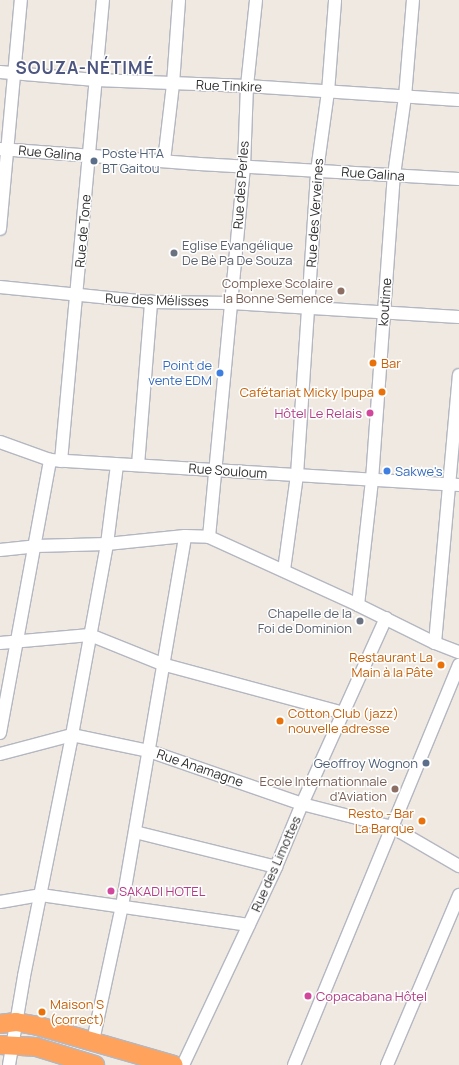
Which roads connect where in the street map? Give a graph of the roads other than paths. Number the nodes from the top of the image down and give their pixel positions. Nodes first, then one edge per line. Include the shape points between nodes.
1 (21, 0) edge
2 (103, 0) edge
3 (179, 0) edge
4 (256, 0) edge
5 (335, 0) edge
6 (413, 0) edge
7 (0, 72) edge
8 (16, 73) junction
9 (96, 80) junction
10 (173, 84) junction
11 (247, 86) junction
12 (328, 92) junction
13 (405, 97) junction
14 (459, 100) edge
15 (4, 149) edge
16 (89, 157) junction
17 (164, 161) junction
18 (244, 167) junction
19 (317, 171) junction
20 (394, 176) junction
21 (459, 179) edge
22 (0, 229) edge
23 (0, 287) edge
24 (76, 296) junction
25 (151, 302) junction
26 (231, 303) junction
27 (309, 307) junction
28 (385, 312) junction
29 (459, 318) edge
30 (459, 374) edge
31 (0, 442) edge
32 (56, 461) junction
33 (117, 465) junction
34 (138, 465) junction
35 (216, 470) junction
36 (297, 475) junction
37 (372, 480) junction
38 (454, 485) edge
39 (185, 536) junction
40 (209, 537) junction
41 (107, 544) junction
42 (36, 546) junction
43 (0, 550) edge
44 (284, 570) junction
45 (358, 605) junction
46 (386, 618) junction
47 (90, 635) junction
48 (16, 642) junction
49 (0, 643) edge
50 (435, 643) junction
51 (459, 652) edge
52 (162, 664) junction
53 (459, 666) edge
54 (344, 713) junction
55 (0, 733) edge
56 (72, 735) junction
57 (149, 751) junction
58 (0, 754) edge
59 (302, 804) junction
60 (392, 827) junction
61 (135, 832) junction
62 (459, 866) edge
63 (276, 867) junction
64 (41, 895) junction
65 (459, 895) edge
66 (0, 902) edge
67 (122, 906) junction
68 (249, 925) junction
69 (8, 1023) edge
70 (93, 1041) junction
71 (6, 1045) edge
72 (9, 1065) edge
73 (94, 1065) edge
74 (174, 1065) edge
75 (183, 1065) edge
76 (294, 1065) edge
77 (387, 1065) edge

1 - 8 street
2 - 9 street, Rue de Tone
3 - 10 street
4 - 11 street, Rue des Perles
5 - 12 street, Rue des Verveines
6 - 13 street, koutime
7 - 8 street, Rue Tinkire
8 - 9 street, Rue Tinkire
8 - 15 street
9 - 10 street, Rue Tinkire
9 - 16 street, Rue de Tone
10 - 11 street, Rue Tinkire
10 - 17 street
11 - 12 street, Rue Tinkire
11 - 18 street, Rue des Perles
12 - 13 street, Rue Tinkire
12 - 19 street, Rue des Verveines
13 - 14 street, Rue Tinkire
13 - 20 street, koutime
15 - 16 street, Rue Galina
15 - 22 street
16 - 17 street, Rue Galina
16 - 24 street, Rue de Tone
17 - 18 street, Rue Galina
18 - 19 street, Rue Galina
18 - 26 street, Rue des Perles
19 - 20 street, Rue Galina
19 - 27 street, Rue des Verveines
20 - 21 street, Rue Galina
20 - 28 street, koutime
23 - 24 street, Rue des Mélisses
24 - 25 street, Rue des Mélisses
24 - 32 street, Rue de Tone
25 - 26 street, Rue des Mélisses
25 - 34 street
26 - 27 street, Rue des Mélisses
26 - 35 street, Rue des Perles
27 - 28 street, Rue des Mélisses
27 - 36 street, Rue des Verveines
28 - 29 street, Rue des Mélisses
28 - 37 street, koutime
30 - 38 street
31 - 32 street, Rue Souloum via 26,453
32 - 33 street, Rue Souloum
32 - 42 street, Rue de Tone
33 - 34 street, Rue Souloum
33 - 41 street
34 - 35 street, Rue Souloum
35 - 36 street, Rue Souloum
35 - 40 street, Rue des Perles
36 - 37 street, Rue Souloum
36 - 44 street, Rue des Verveines
37 - 38 street, Rue Souloum
37 - 45 street, koutime
38 - 50 street
39 - 40 street
39 - 41 street
39 - 52 street
40 - 44 street
41 - 42 street
41 - 47 street
42 - 43 street
42 - 48 street, Rue de Tone
44 - 45 street
45 - 46 street
46 - 50 street
46 - 54 street, Rue des Limottes
47 - 48 street
47 - 52 street
47 - 56 street
48 - 49 street
48 - 55 street, Rue de Tone
50 - 51 street
52 - 54 street
52 - 57 street
53 - 60 street
54 - 59 street, Rue des Limottes
56 - 57 street, Rue Anamagne
56 - 58 street, Rue Anamagne
56 - 64 street
57 - 59 street, Rue Anamagne
57 - 61 street
59 - 60 street, Rue Anamagne
59 - 63 street, Rue des Limottes
60 - 62 street, Rue Anamagne
60 - 76 street
61 - 63 street
61 - 67 street
63 - 68 street, Rue des Limottes
64 - 66 street
64 - 67 street
64 - 69 street
65 - 77 street
67 - 68 street
67 - 70 street
68 - 75 street, Rue des Limottes
69 - 70 highway via 38,1026
69 - 71 street
70 - 74 highway
71 - 72 street
71 - 73 highway via 36,1047

